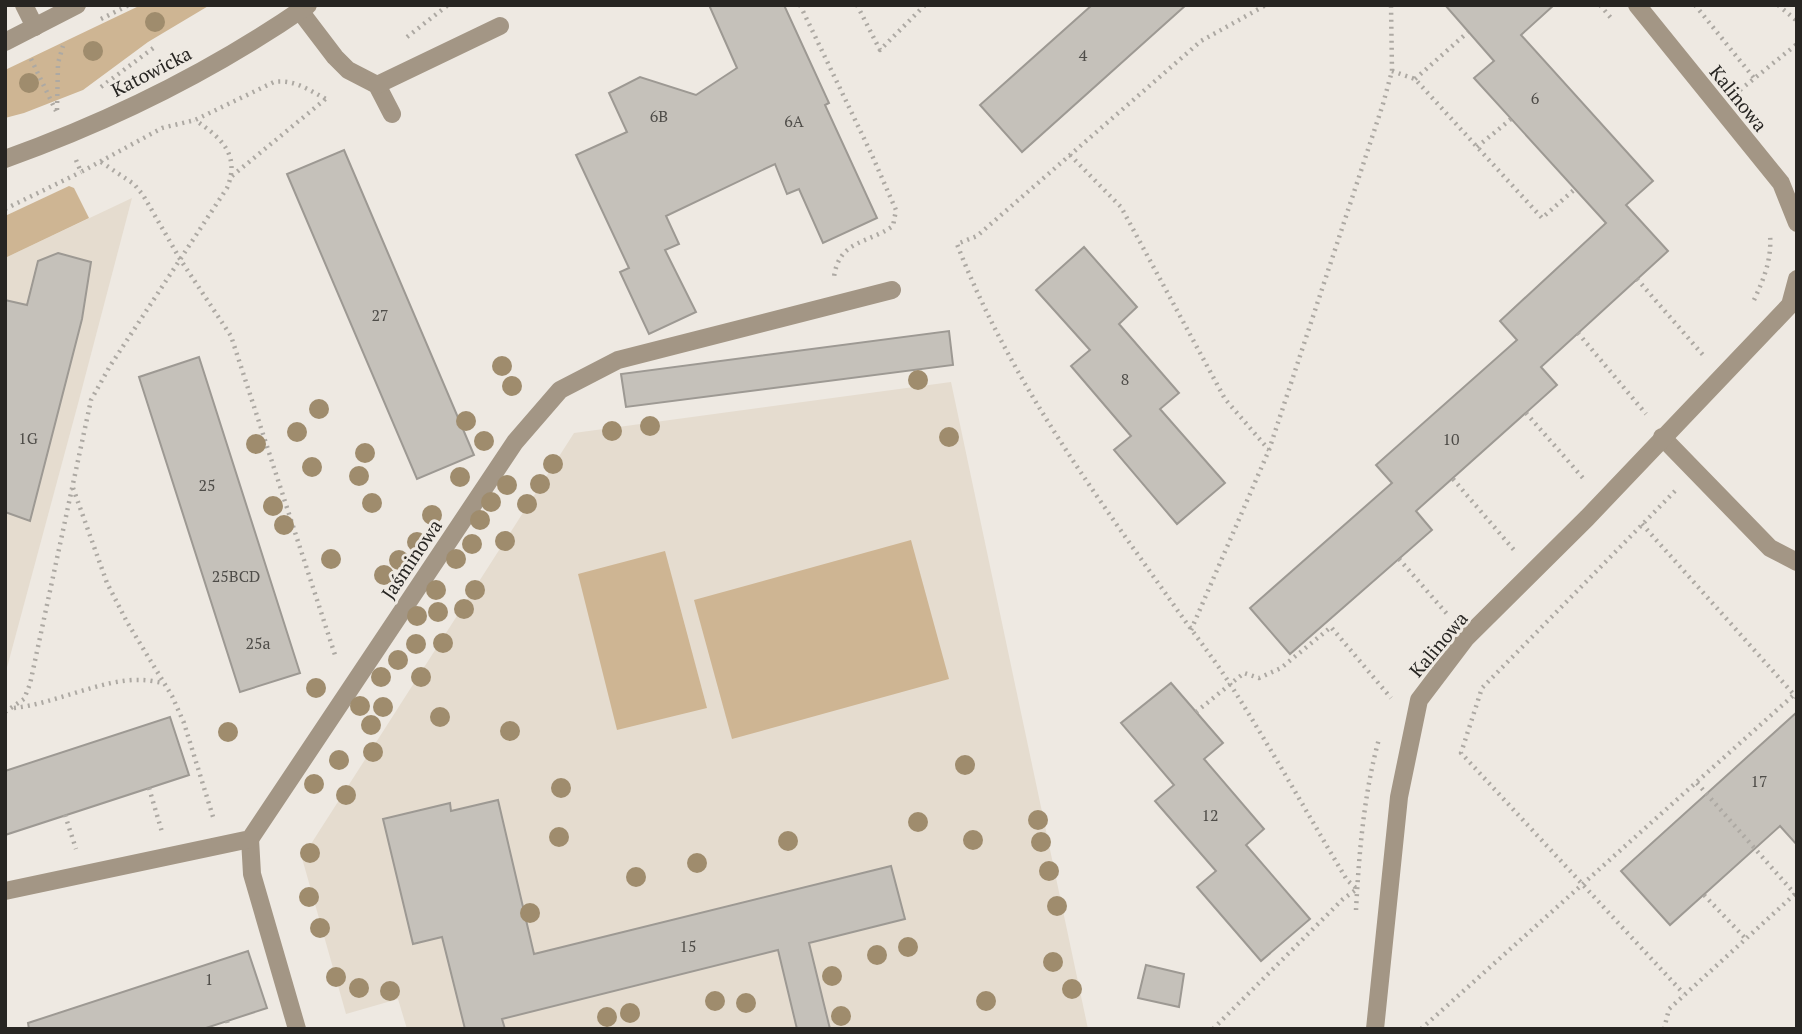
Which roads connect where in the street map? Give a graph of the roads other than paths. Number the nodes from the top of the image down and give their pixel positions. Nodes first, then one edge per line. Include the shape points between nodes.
1 (24, 5) edge
2 (76, 5) edge
3 (1637, 5) edge
4 (304, 8) edge
5 (500, 26) dead end
6 (35, 27) junction
7 (5, 42) edge
8 (377, 85) junction
9 (391, 114) dead end
10 (5, 159) edge
11 (1797, 223) edge
12 (1797, 279) edge
13 (892, 290) dead end
14 (1662, 437) junction
15 (1797, 562) edge
16 (250, 839) junction
17 (5, 891) edge
18 (297, 1029) edge
19 (1375, 1029) edge

1 - 6 street
2 - 6 street
3 - 11 street, Kalinowa via 1781,183
4 - 8 street via 335,57 348,70
4 - 10 street, Katowicka via 182,80 67,137
5 - 8 street
6 - 7 street
8 - 9 street
12 - 14 street, Kalinowa via 1790,305
13 - 16 street, Jaśminowa via 618,360 560,390 515,442
14 - 15 street via 1770,548
14 - 19 street, Kalinowa via 1466,638 1419,700 1399,797
16 - 17 street
16 - 18 street via 252,874

